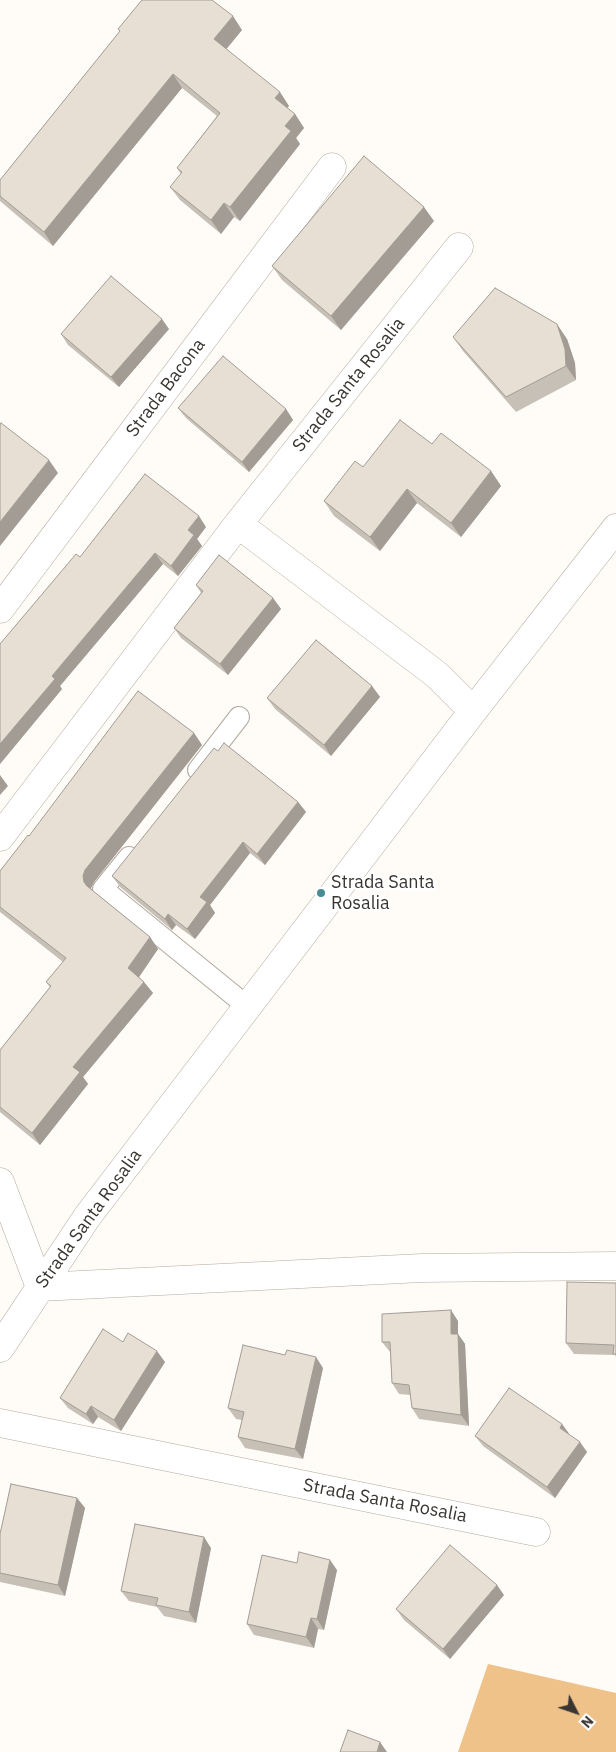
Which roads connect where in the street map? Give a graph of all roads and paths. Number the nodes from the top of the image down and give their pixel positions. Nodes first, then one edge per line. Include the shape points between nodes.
1 (332, 167) dead end
2 (459, 247) dead end
3 (238, 524) junction
4 (616, 528) edge
5 (0, 610) edge
6 (474, 711) junction
7 (240, 717) dead end
8 (184, 788) edge
9 (0, 837) edge
10 (140, 842) edge
11 (248, 1008) junction
12 (0, 1182) edge
13 (616, 1266) edge
14 (40, 1287) junction
15 (0, 1348) edge
16 (0, 1423) edge
17 (536, 1532) dead end

1 - 5 street, Strada Bacona
2 - 3 street, Strada Santa Rosalia
3 - 6 street via 437,675
3 - 9 street, Strada Santa Rosalia
4 - 6 street, Strada Santa Rosalia
6 - 11 street, Strada Santa Rosalia
7 - 8 lane
10 - 11 lane via 103,889
11 - 14 street, Strada Santa Rosalia via 87,1217
12 - 14 street
13 - 14 street via 422,1268
14 - 15 street, Strada Santa Rosalia
16 - 17 street, Strada Santa Rosalia

